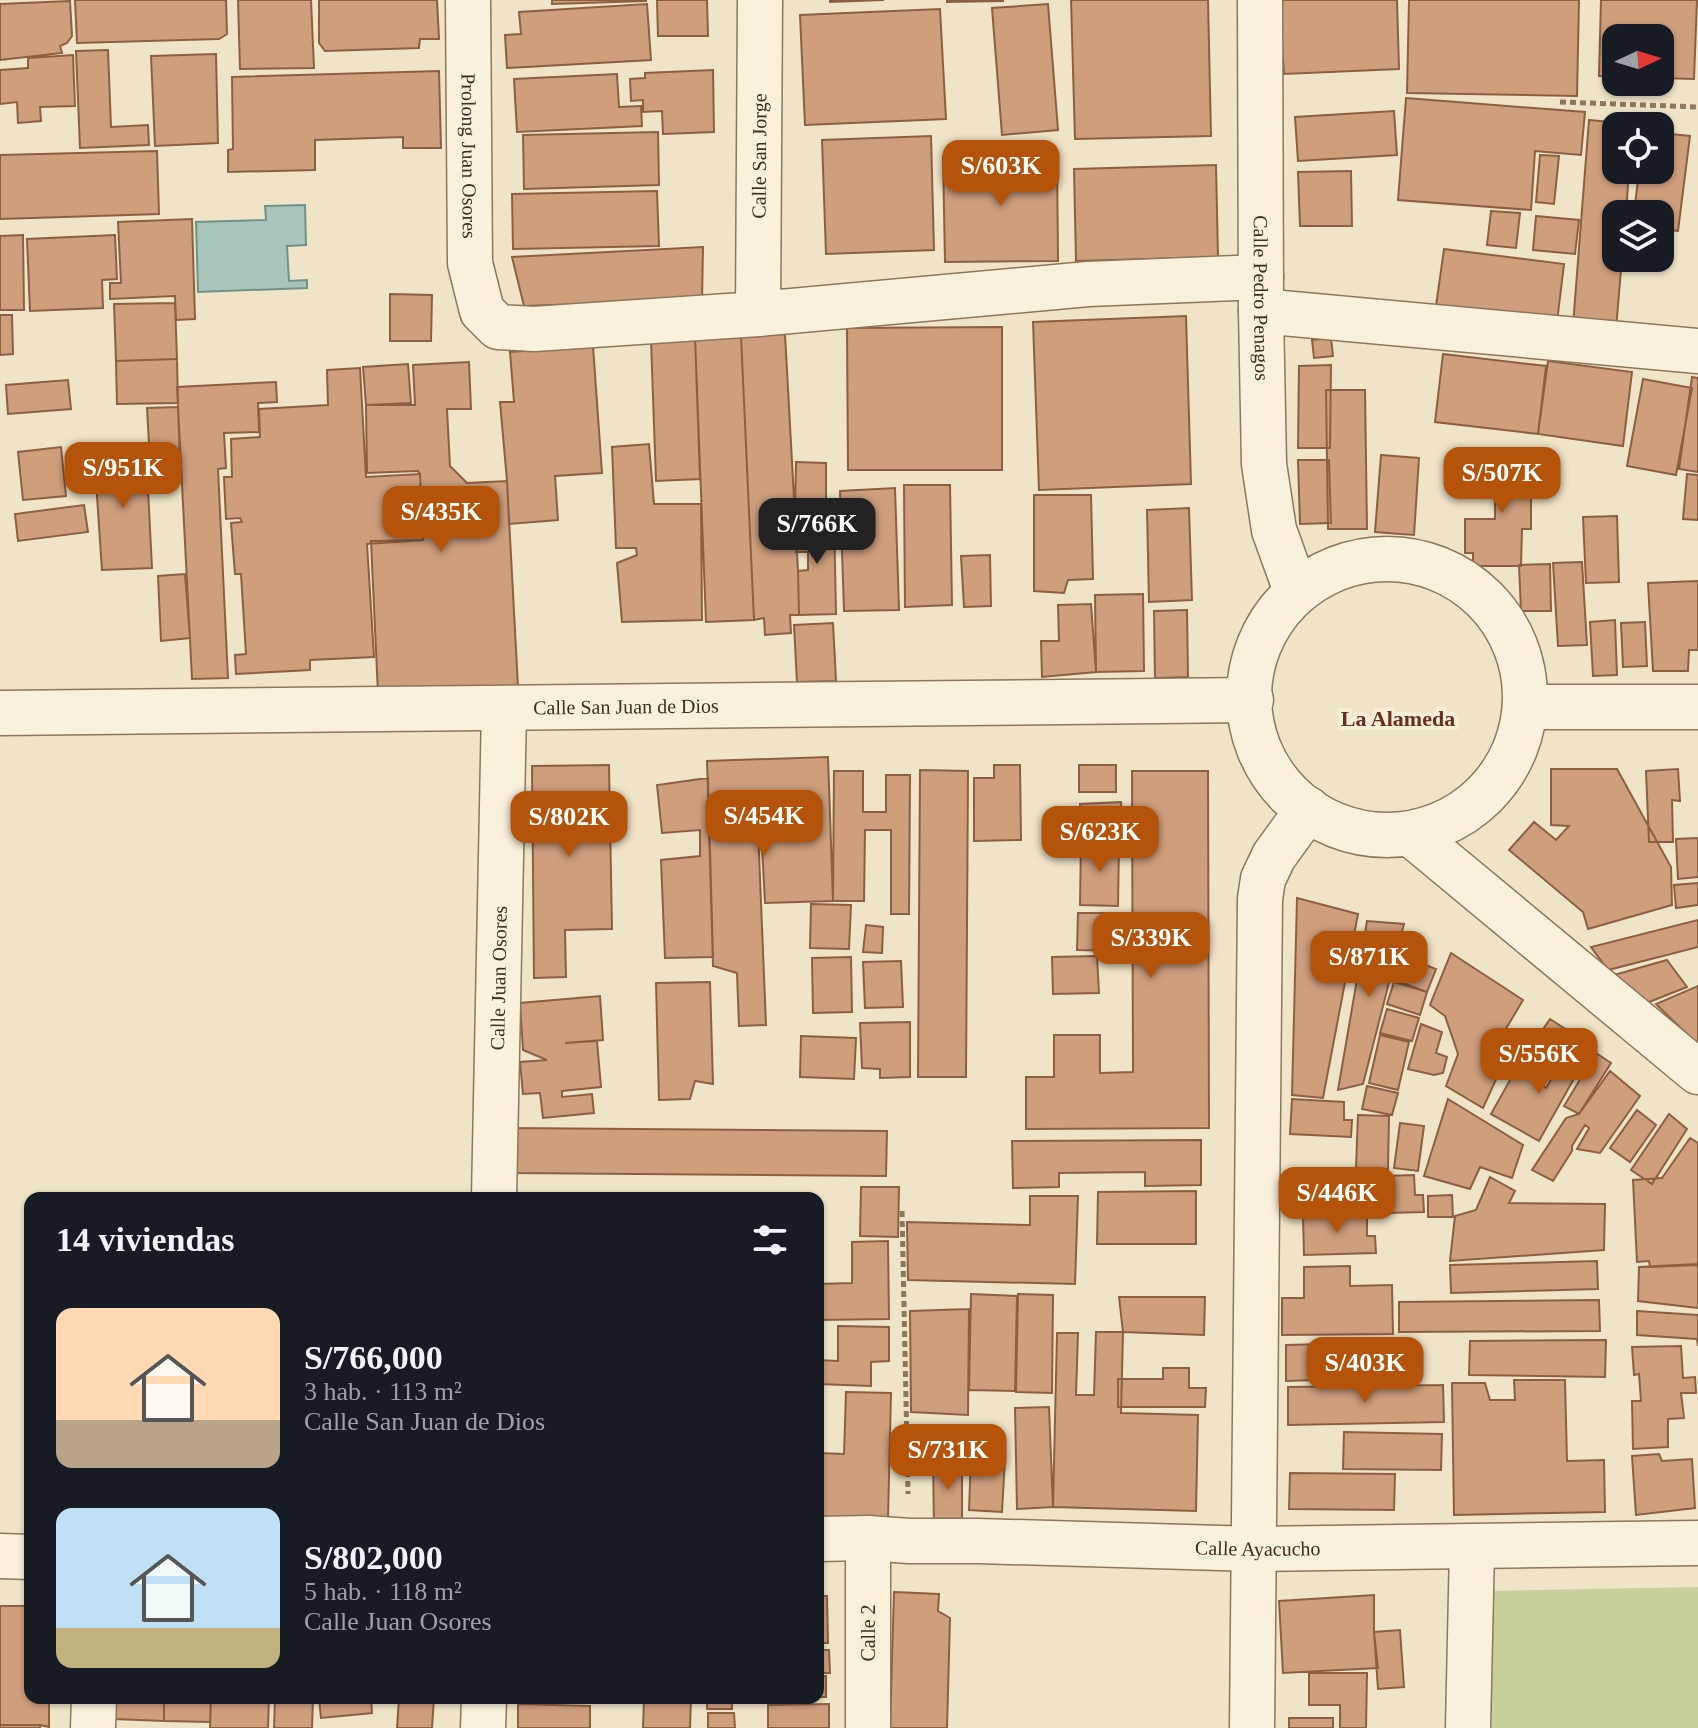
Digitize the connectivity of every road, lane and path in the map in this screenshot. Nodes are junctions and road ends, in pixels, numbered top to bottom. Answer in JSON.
{"nodes":[{"id":1,"x":468,"y":0,"type":"edge"},
{"id":2,"x":760,"y":0,"type":"edge"},
{"id":3,"x":1260,"y":0,"type":"edge"},
{"id":4,"x":1560,"y":102,"type":"dead end"},
{"id":5,"x":1698,"y":107,"type":"edge"},
{"id":6,"x":1261,"y":294,"type":"junction"},
{"id":7,"x":758,"y":314,"type":"junction"},
{"id":8,"x":1698,"y":351,"type":"edge"},
{"id":9,"x":1296,"y":591,"type":"junction"},
{"id":10,"x":1251,"y":700,"type":"junction"},
{"id":11,"x":1526,"y":707,"type":"junction"},
{"id":12,"x":1698,"y":707,"type":"edge"},
{"id":13,"x":504,"y":709,"type":"junction"},
{"id":14,"x":0,"y":713,"type":"edge"},
{"id":15,"x":1308,"y":809,"type":"junction"},
{"id":16,"x":1411,"y":834,"type":"junction"},
{"id":17,"x":1698,"y":1072,"type":"edge"},
{"id":18,"x":494,"y":1192,"type":"edge"},
{"id":19,"x":902,"y":1211,"type":"dead end"},
{"id":20,"x":824,"y":1539,"type":"edge"},
{"id":21,"x":888,"y":1540,"type":"junction"},
{"id":22,"x":1698,"y":1543,"type":"edge"},
{"id":23,"x":1472,"y":1548,"type":"junction"},
{"id":24,"x":1255,"y":1549,"type":"junction"},
{"id":25,"x":0,"y":1556,"type":"edge"},
{"id":26,"x":24,"y":1557,"type":"edge"},
{"id":27,"x":94,"y":1704,"type":"edge"},
{"id":28,"x":484,"y":1704,"type":"edge"},
{"id":29,"x":93,"y":1728,"type":"edge"},
{"id":30,"x":483,"y":1728,"type":"edge"},
{"id":31,"x":868,"y":1728,"type":"edge"},
{"id":32,"x":1252,"y":1728,"type":"edge"},
{"id":33,"x":1468,"y":1728,"type":"edge"}],
"edges":[{"from":1,"to":7,"type":"street","name":"Prolong Juan Osores"},
{"from":2,"to":7,"type":"street","name":"Calle San Jorge"},
{"from":3,"to":6,"type":"street","name":"Calle Pedro Penagos"},
{"from":4,"to":5,"type":"path"},
{"from":6,"to":7,"type":"street"},
{"from":6,"to":8,"type":"street"},
{"from":6,"to":9,"type":"street","name":"Calle Pedro Penagos"},
{"from":9,"to":10,"type":"street"},
{"from":9,"to":11,"type":"street"},
{"from":10,"to":13,"type":"street","name":"Calle San Juan de Dios"},
{"from":10,"to":15,"type":"street"},
{"from":11,"to":12,"type":"street"},
{"from":11,"to":16,"type":"street"},
{"from":13,"to":14,"type":"street","name":"Calle San Juan de Dios"},
{"from":13,"to":18,"type":"street","name":"Calle Juan Osores"},
{"from":15,"to":16,"type":"street"},
{"from":15,"to":24,"type":"street"},
{"from":16,"to":17,"type":"street"},
{"from":19,"to":21,"type":"path"},
{"from":20,"to":21,"type":"street","name":"Calle Ayacucho"},
{"from":21,"to":24,"type":"street","name":"Calle Ayacucho"},
{"from":21,"to":31,"type":"street","name":"Calle 2"},
{"from":22,"to":23,"type":"street","name":"Calle Ayacucho"},
{"from":23,"to":24,"type":"street","name":"Calle Ayacucho"},
{"from":23,"to":33,"type":"street"},
{"from":24,"to":32,"type":"street"},
{"from":25,"to":26,"type":"street"},
{"from":27,"to":29,"type":"street"},
{"from":28,"to":30,"type":"street"}]}
